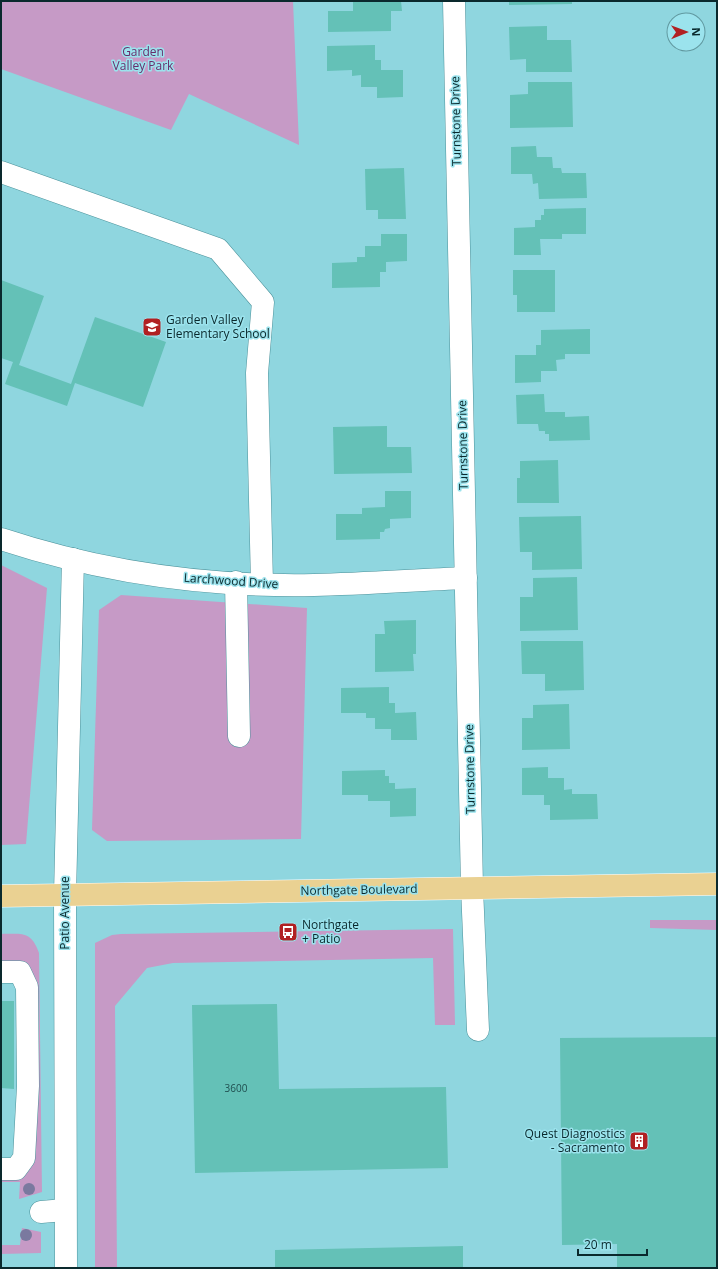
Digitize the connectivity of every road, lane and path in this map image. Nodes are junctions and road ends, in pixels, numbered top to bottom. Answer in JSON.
{"nodes":[{"id":1,"x":454,"y":1,"type":"edge"},
{"id":2,"x":1,"y":172,"type":"edge"},
{"id":3,"x":1,"y":539,"type":"edge"},
{"id":4,"x":73,"y":559,"type":"junction"},
{"id":5,"x":466,"y":578,"type":"junction"},
{"id":6,"x":236,"y":582,"type":"junction"},
{"id":7,"x":262,"y":584,"type":"junction"},
{"id":8,"x":239,"y":736,"type":"dead end"},
{"id":9,"x":717,"y":884,"type":"edge"},
{"id":10,"x":472,"y":888,"type":"junction"},
{"id":11,"x":65,"y":895,"type":"junction"},
{"id":12,"x":1,"y":896,"type":"edge"},
{"id":13,"x":1,"y":972,"type":"edge"},
{"id":14,"x":478,"y":1030,"type":"dead end"},
{"id":15,"x":1,"y":1169,"type":"edge"},
{"id":16,"x":65,"y":1210,"type":"junction"},
{"id":17,"x":41,"y":1212,"type":"dead end"},
{"id":18,"x":66,"y":1268,"type":"edge"}],
"edges":[{"from":1,"to":5,"type":"street","name":"Turnstone Drive"},
{"from":2,"to":7,"type":"street"},
{"from":3,"to":4,"type":"street","name":"Larchwood Drive"},
{"from":4,"to":6,"type":"street","name":"Larchwood Drive"},
{"from":4,"to":11,"type":"street","name":"Patio Avenue"},
{"from":5,"to":7,"type":"street","name":"Larchwood Drive"},
{"from":5,"to":10,"type":"street","name":"Turnstone Drive"},
{"from":6,"to":7,"type":"street","name":"Larchwood Drive"},
{"from":6,"to":8,"type":"street"},
{"from":9,"to":10,"type":"main road","name":"Northgate Boulevard"},
{"from":10,"to":11,"type":"main road","name":"Northgate Boulevard"},
{"from":10,"to":14,"type":"street","name":"Turnstone Drive"},
{"from":11,"to":12,"type":"main road","name":"Northgate Boulevard"},
{"from":11,"to":16,"type":"street","name":"Patio Avenue"},
{"from":13,"to":15,"type":"street"},
{"from":16,"to":17,"type":"street"},
{"from":16,"to":18,"type":"street","name":"Patio Avenue"}]}
